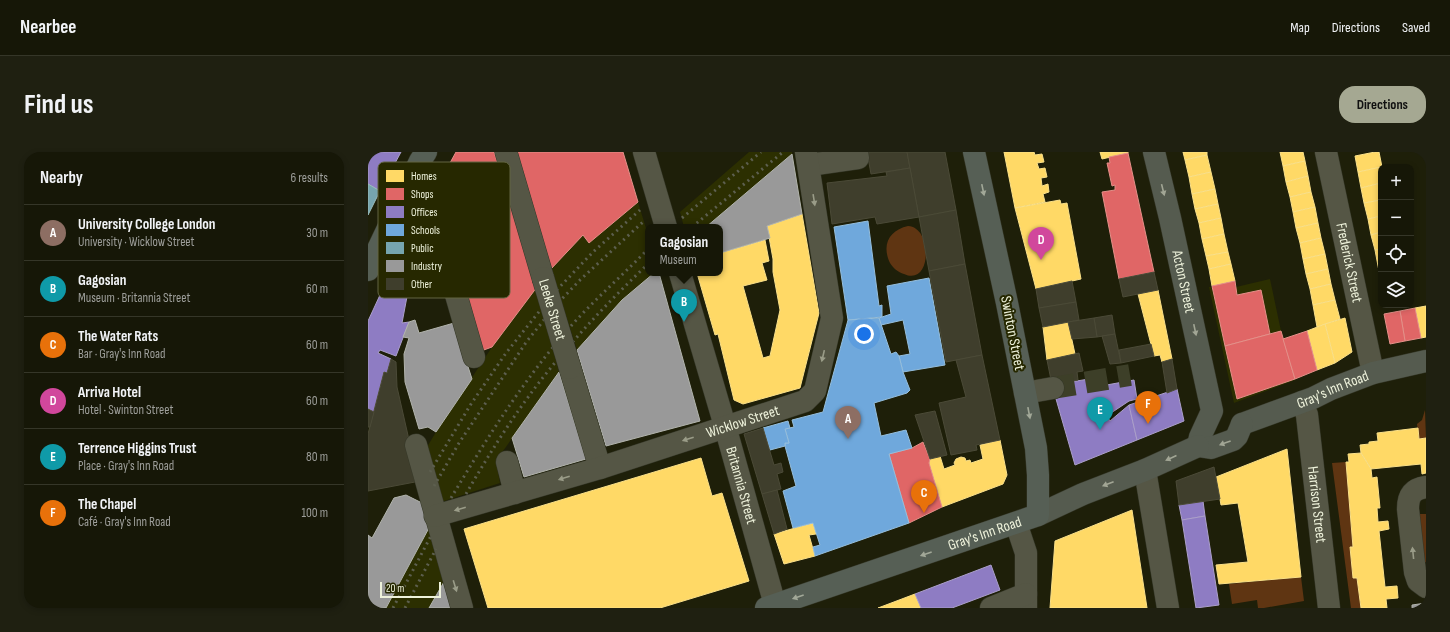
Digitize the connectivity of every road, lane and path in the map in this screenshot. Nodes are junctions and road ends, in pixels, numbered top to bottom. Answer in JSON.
{"nodes":[{"id":1,"x":426,"y":152,"type":"edge"},
{"id":2,"x":506,"y":152,"type":"edge"},
{"id":3,"x":644,"y":152,"type":"edge"},
{"id":4,"x":857,"y":152,"type":"edge"},
{"id":5,"x":974,"y":152,"type":"edge"},
{"id":6,"x":1154,"y":152,"type":"edge"},
{"id":7,"x":1326,"y":152,"type":"edge"},
{"id":8,"x":808,"y":160,"type":"edge"},
{"id":9,"x":420,"y":162,"type":"edge"},
{"id":10,"x":509,"y":162,"type":"edge"},
{"id":11,"x":510,"y":166,"type":"edge"},
{"id":12,"x":665,"y":224,"type":"edge"},
{"id":13,"x":378,"y":249,"type":"edge"},
{"id":14,"x":368,"y":270,"type":"edge"},
{"id":15,"x":681,"y":276,"type":"edge"},
{"id":16,"x":457,"y":298,"type":"edge"},
{"id":17,"x":474,"y":357,"type":"dead end"},
{"id":18,"x":1426,"y":361,"type":"edge"},
{"id":19,"x":1373,"y":373,"type":"junction"},
{"id":20,"x":1053,"y":388,"type":"tunnel mouth"},
{"id":21,"x":1025,"y":393,"type":"junction"},
{"id":22,"x":1302,"y":402,"type":"junction"},
{"id":23,"x":1212,"y":411,"type":"junction"},
{"id":24,"x":1242,"y":424,"type":"junction"},
{"id":25,"x":725,"y":426,"type":"junction"},
{"id":26,"x":416,"y":445,"type":"dead end"},
{"id":27,"x":1198,"y":446,"type":"junction"},
{"id":28,"x":507,"y":462,"type":"dead end"},
{"id":29,"x":600,"y":468,"type":"junction"},
{"id":30,"x":1145,"y":470,"type":"junction"},
{"id":31,"x":1426,"y":487,"type":"edge"},
{"id":32,"x":515,"y":493,"type":"junction"},
{"id":33,"x":1038,"y":515,"type":"junction"},
{"id":34,"x":435,"y":516,"type":"junction"},
{"id":35,"x":1016,"y":524,"type":"junction"},
{"id":36,"x":1426,"y":587,"type":"edge"},
{"id":37,"x":1026,"y":601,"type":"edge"},
{"id":38,"x":771,"y":606,"type":"edge"},
{"id":39,"x":462,"y":608,"type":"edge"},
{"id":40,"x":991,"y":608,"type":"edge"},
{"id":41,"x":1168,"y":608,"type":"edge"},
{"id":42,"x":1329,"y":608,"type":"edge"}],
"edges":[{"from":1,"to":9,"type":"highway"},
{"from":2,"to":10,"type":"street","name":"Leeke Street","bridge":true},
{"from":3,"to":12,"type":"street"},
{"from":4,"to":8,"type":"street"},
{"from":5,"to":21,"type":"highway","name":"Swinton Street","one_way":true},
{"from":6,"to":23,"type":"main road","name":"Acton Street","one_way":true},
{"from":7,"to":19,"type":"street","name":"Frederick Street"},
{"from":8,"to":25,"type":"street","name":"Wicklow Street","one_way":true},
{"from":11,"to":29,"type":"street","name":"Leeke Street","bridge":true},
{"from":13,"to":14,"type":"highway"},
{"from":15,"to":25,"type":"street","name":"Britannia Street"},
{"from":16,"to":17,"type":"street"},
{"from":18,"to":19,"type":"main road","name":"Gray's Inn Road"},
{"from":19,"to":22,"type":"main road","name":"Gray's Inn Road"},
{"from":20,"to":21,"type":"street"},
{"from":21,"to":33,"type":"highway","name":"Swinton Street","one_way":true},
{"from":22,"to":24,"type":"main road","name":"Gray's Inn Road"},
{"from":22,"to":42,"type":"street","name":"Harrison Street"},
{"from":23,"to":24,"type":"main road"},
{"from":23,"to":27,"type":"main road"},
{"from":24,"to":27,"type":"main road","one_way":true},
{"from":25,"to":29,"type":"street","name":"Wicklow Street","one_way":true},
{"from":25,"to":38,"type":"street","name":"Britannia Street"},
{"from":26,"to":34,"type":"street"},
{"from":27,"to":30,"type":"main road","name":"Gray's Inn Road","one_way":true},
{"from":28,"to":32,"type":"street"},
{"from":29,"to":32,"type":"street","name":"Wicklow Street","one_way":true},
{"from":30,"to":33,"type":"main road","name":"Gray's Inn Road","one_way":true},
{"from":30,"to":41,"type":"street"},
{"from":36,"to":31,"type":"street","one_way":true},
{"from":32,"to":34,"type":"street","name":"Wicklow Street","one_way":true},
{"from":33,"to":35,"type":"highway","name":"Gray's Inn Road"},
{"from":34,"to":39,"type":"street","one_way":true},
{"from":35,"to":37,"type":"street"},
{"from":35,"to":38,"type":"highway","name":"Gray's Inn Road","one_way":true},
{"from":37,"to":40,"type":"street"}]}
